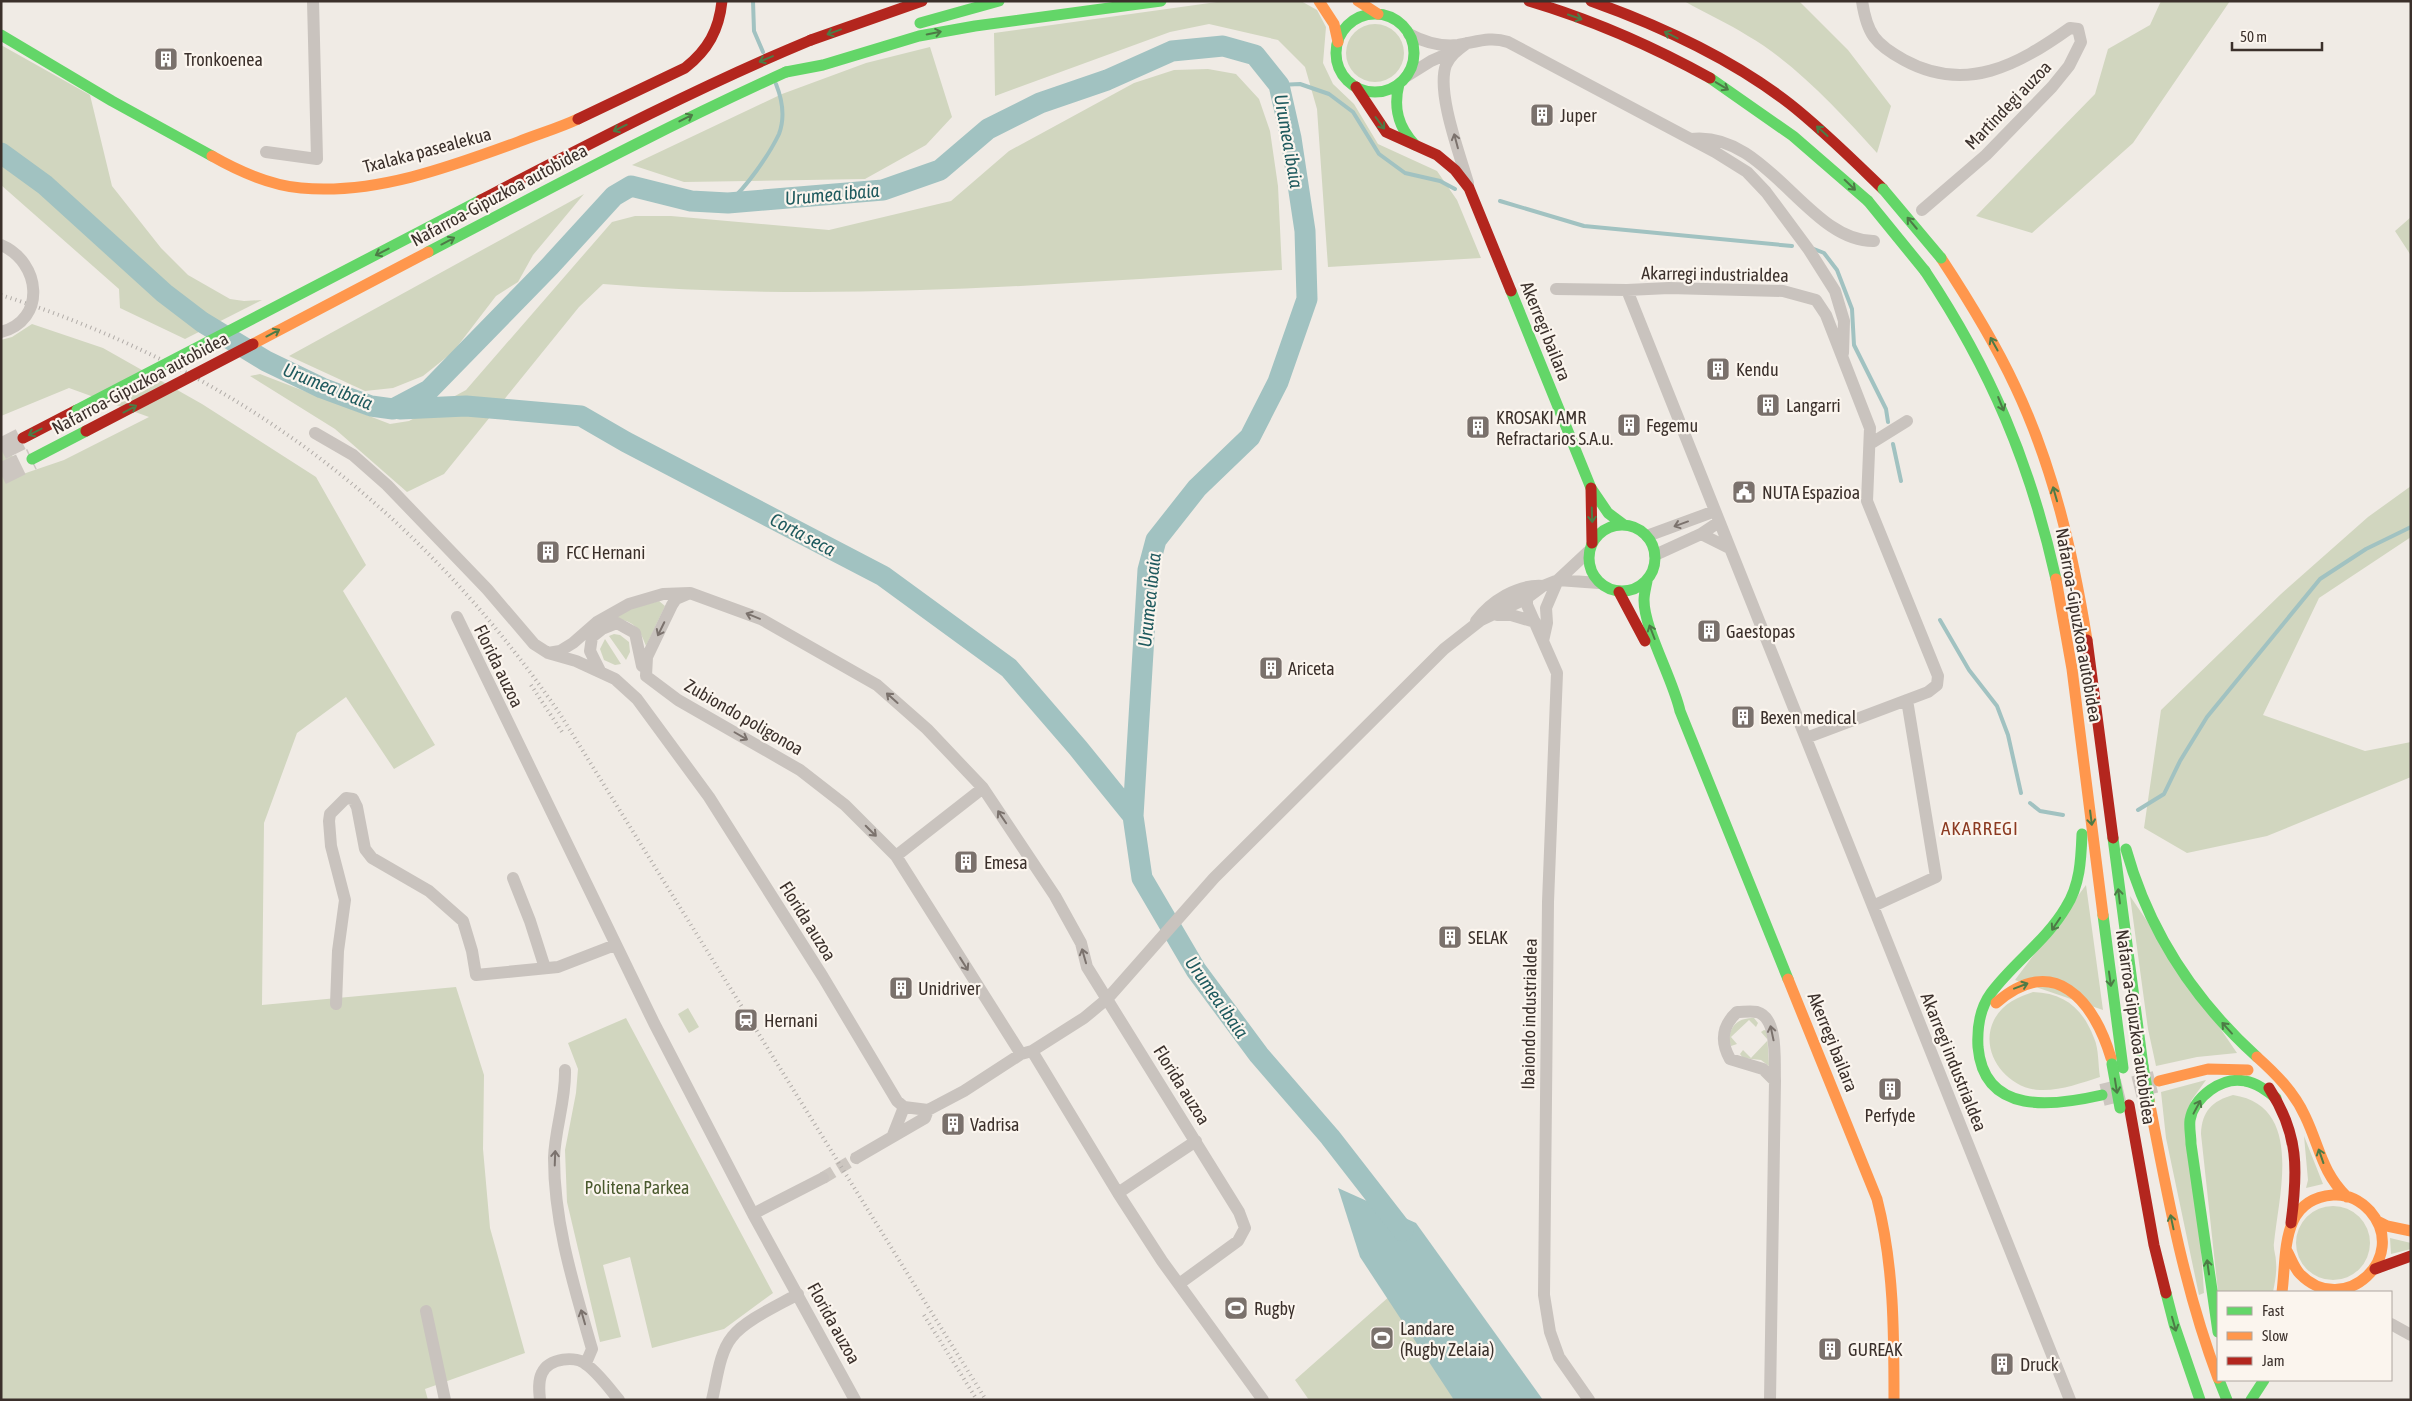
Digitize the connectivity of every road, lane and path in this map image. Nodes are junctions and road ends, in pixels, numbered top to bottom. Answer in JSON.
{"nodes":[{"id":1,"x":313,"y":1,"type":"edge"},
{"id":2,"x":722,"y":1,"type":"edge"},
{"id":3,"x":897,"y":1,"type":"edge"},
{"id":4,"x":922,"y":1,"type":"edge"},
{"id":5,"x":999,"y":1,"type":"edge"},
{"id":6,"x":1161,"y":1,"type":"edge"},
{"id":7,"x":1319,"y":1,"type":"edge"},
{"id":8,"x":1358,"y":1,"type":"edge"},
{"id":9,"x":1529,"y":1,"type":"edge"},
{"id":10,"x":1591,"y":1,"type":"edge"},
{"id":11,"x":1862,"y":1,"type":"edge"},
{"id":12,"x":1335,"y":2,"type":"edge"},
{"id":13,"x":1378,"y":14,"type":"junction"},
{"id":14,"x":857,"y":24,"type":"junction"},
{"id":15,"x":1409,"y":34,"type":"junction"},
{"id":16,"x":1,"y":35,"type":"edge"},
{"id":17,"x":1339,"y":39,"type":"junction"},
{"id":18,"x":1463,"y":46,"type":"junction"},
{"id":19,"x":822,"y":62,"type":"junction"},
{"id":20,"x":1403,"y":80,"type":"junction"},
{"id":21,"x":1356,"y":87,"type":"junction"},
{"id":22,"x":1691,"y":139,"type":"junction"},
{"id":23,"x":1415,"y":145,"type":"junction"},
{"id":24,"x":266,"y":152,"type":"dead end"},
{"id":25,"x":1469,"y":188,"type":"junction"},
{"id":26,"x":1922,"y":210,"type":"dead end"},
{"id":27,"x":1874,"y":241,"type":"dead end"},
{"id":28,"x":1,"y":245,"type":"edge"},
{"id":29,"x":1556,"y":289,"type":"dead end"},
{"id":30,"x":1628,"y":290,"type":"junction"},
{"id":31,"x":1,"y":332,"type":"edge"},
{"id":32,"x":1842,"y":358,"type":"junction"},
{"id":33,"x":1907,"y":421,"type":"dead end"},
{"id":34,"x":315,"y":433,"type":"dead end"},
{"id":35,"x":23,"y":438,"type":"tunnel mouth"},
{"id":36,"x":1870,"y":444,"type":"junction"},
{"id":37,"x":32,"y":459,"type":"tunnel mouth"},
{"id":38,"x":1591,"y":488,"type":"junction"},
{"id":39,"x":1717,"y":517,"type":"junction"},
{"id":40,"x":1624,"y":525,"type":"junction"},
{"id":41,"x":1701,"y":534,"type":"junction"},
{"id":42,"x":1647,"y":536,"type":"junction"},
{"id":43,"x":1590,"y":548,"type":"junction"},
{"id":44,"x":1729,"y":548,"type":"junction"},
{"id":45,"x":1655,"y":555,"type":"junction"},
{"id":46,"x":1558,"y":580,"type":"junction"},
{"id":47,"x":1647,"y":581,"type":"junction"},
{"id":48,"x":1599,"y":583,"type":"junction"},
{"id":49,"x":1543,"y":586,"type":"junction"},
{"id":50,"x":1619,"y":592,"type":"junction"},
{"id":51,"x":690,"y":593,"type":"junction"},
{"id":52,"x":1509,"y":594,"type":"junction"},
{"id":53,"x":1527,"y":598,"type":"junction"},
{"id":54,"x":1492,"y":615,"type":"junction"},
{"id":55,"x":457,"y":617,"type":"dead end"},
{"id":56,"x":1535,"y":622,"type":"junction"},
{"id":57,"x":1474,"y":625,"type":"junction"},
{"id":58,"x":580,"y":636,"type":"junction"},
{"id":59,"x":1543,"y":641,"type":"junction"},
{"id":60,"x":590,"y":651,"type":"junction"},
{"id":61,"x":548,"y":653,"type":"junction"},
{"id":62,"x":576,"y":661,"type":"junction"},
{"id":63,"x":600,"y":671,"type":"junction"},
{"id":64,"x":646,"y":676,"type":"junction"},
{"id":65,"x":1907,"y":700,"type":"junction"},
{"id":66,"x":1680,"y":711,"type":"junction"},
{"id":67,"x":2099,"y":719,"type":"junction"},
{"id":68,"x":2080,"y":723,"type":"junction"},
{"id":69,"x":1806,"y":738,"type":"junction"},
{"id":70,"x":983,"y":788,"type":"junction"},
{"id":71,"x":896,"y":856,"type":"junction"},
{"id":72,"x":513,"y":878,"type":"dead end"},
{"id":73,"x":1873,"y":906,"type":"junction"},
{"id":74,"x":615,"y":945,"type":"junction"},
{"id":75,"x":545,"y":968,"type":"junction"},
{"id":76,"x":1108,"y":998,"type":"junction"},
{"id":77,"x":336,"y":1004,"type":"dead end"},
{"id":78,"x":1982,"y":1014,"type":"junction"},
{"id":79,"x":1026,"y":1052,"type":"junction"},
{"id":80,"x":565,"y":1070,"type":"dead end"},
{"id":81,"x":2257,"y":1072,"type":"junction"},
{"id":82,"x":1775,"y":1081,"type":"junction"},
{"id":83,"x":2159,"y":1081,"type":"tunnel mouth"},
{"id":84,"x":2291,"y":1092,"type":"junction"},
{"id":85,"x":2102,"y":1095,"type":"tunnel mouth"},
{"id":86,"x":2276,"y":1098,"type":"junction"},
{"id":87,"x":2124,"y":1106,"type":"junction"},
{"id":88,"x":904,"y":1107,"type":"junction"},
{"id":89,"x":928,"y":1110,"type":"junction"},
{"id":90,"x":893,"y":1135,"type":"junction"},
{"id":91,"x":1196,"y":1141,"type":"junction"},
{"id":92,"x":856,"y":1158,"type":"tunnel mouth"},
{"id":93,"x":823,"y":1178,"type":"tunnel mouth"},
{"id":94,"x":1118,"y":1193,"type":"junction"},
{"id":95,"x":2347,"y":1196,"type":"junction"},
{"id":96,"x":754,"y":1214,"type":"junction"},
{"id":97,"x":2376,"y":1221,"type":"junction"},
{"id":98,"x":2290,"y":1223,"type":"junction"},
{"id":99,"x":2411,"y":1231,"type":"edge"},
{"id":100,"x":2287,"y":1251,"type":"junction"},
{"id":101,"x":2411,"y":1256,"type":"edge"},
{"id":102,"x":2375,"y":1269,"type":"junction"},
{"id":103,"x":1179,"y":1284,"type":"junction"},
{"id":104,"x":2360,"y":1288,"type":"edge"},
{"id":105,"x":2282,"y":1291,"type":"edge"},
{"id":106,"x":2319,"y":1291,"type":"edge"},
{"id":107,"x":798,"y":1294,"type":"junction"},
{"id":108,"x":426,"y":1311,"type":"dead end"},
{"id":109,"x":2217,"y":1325,"type":"edge"},
{"id":110,"x":2392,"y":1325,"type":"edge"},
{"id":111,"x":2411,"y":1335,"type":"edge"},
{"id":112,"x":586,"y":1363,"type":"junction"},
{"id":113,"x":2217,"y":1374,"type":"edge"},
{"id":114,"x":2220,"y":1381,"type":"edge"},
{"id":115,"x":2230,"y":1381,"type":"edge"},
{"id":116,"x":2263,"y":1381,"type":"edge"},
{"id":117,"x":445,"y":1400,"type":"edge"},
{"id":118,"x":540,"y":1400,"type":"edge"},
{"id":119,"x":619,"y":1400,"type":"edge"},
{"id":120,"x":712,"y":1400,"type":"edge"},
{"id":121,"x":855,"y":1400,"type":"edge"},
{"id":122,"x":1263,"y":1400,"type":"edge"},
{"id":123,"x":1589,"y":1400,"type":"edge"},
{"id":124,"x":1770,"y":1400,"type":"edge"},
{"id":125,"x":1894,"y":1400,"type":"edge"},
{"id":126,"x":2070,"y":1400,"type":"edge"},
{"id":127,"x":2200,"y":1400,"type":"edge"},
{"id":128,"x":2227,"y":1400,"type":"edge"},
{"id":129,"x":2237,"y":1400,"type":"edge"},
{"id":130,"x":2251,"y":1400,"type":"edge"}],
"edges":[{"from":1,"to":24,"type":"street"},
{"from":2,"to":16,"type":"main road","name":"Txalaka pasealekua"},
{"from":3,"to":14,"type":"main road"},
{"from":4,"to":14,"type":"main road","name":"Nafarroa-Gipuzkoa autobidea"},
{"from":5,"to":19,"type":"main road"},
{"from":19,"to":6,"type":"main road","one_way":true},
{"from":7,"to":17,"type":"main road"},
{"from":8,"to":13,"type":"main road"},
{"from":9,"to":68,"type":"main road","name":"Nafarroa-Gipuzkoa autobidea","one_way":true,"bridge":true},
{"from":67,"to":10,"type":"main road","name":"Nafarroa-Gipuzkoa autobidea","one_way":true,"bridge":true},
{"from":11,"to":26,"type":"street","name":"Martindegi auzoa"},
{"from":12,"to":17,"type":"main road"},
{"from":13,"to":15,"type":"main road"},
{"from":13,"to":17,"type":"main road"},
{"from":14,"to":35,"type":"main road","name":"Nafarroa-Gipuzkoa autobidea","one_way":true,"bridge":true},
{"from":15,"to":18,"type":"street"},
{"from":15,"to":20,"type":"main road"},
{"from":17,"to":21,"type":"main road"},
{"from":18,"to":20,"type":"street"},
{"from":18,"to":22,"type":"street"},
{"from":25,"to":18,"type":"street","one_way":true},
{"from":37,"to":19,"type":"main road","name":"Nafarroa-Gipuzkoa autobidea","one_way":true,"bridge":true},
{"from":20,"to":21,"type":"main road"},
{"from":20,"to":23,"type":"main road"},
{"from":21,"to":23,"type":"main road","name":"Akerregi bailara","one_way":true},
{"from":22,"to":27,"type":"street"},
{"from":22,"to":32,"type":"street"},
{"from":23,"to":25,"type":"main road","name":"Akerregi bailara"},
{"from":25,"to":38,"type":"main road","name":"Akerregi bailara"},
{"from":28,"to":31,"type":"street","bridge":true},
{"from":29,"to":30,"type":"street"},
{"from":30,"to":32,"type":"street","name":"Akarregi industrialdea"},
{"from":30,"to":39,"type":"street","name":"Akarregi industrialdea"},
{"from":32,"to":36,"type":"street","name":"Akarregi industrialdea"},
{"from":33,"to":36,"type":"street"},
{"from":34,"to":61,"type":"street"},
{"from":36,"to":65,"type":"street","name":"Akarregi industrialdea"},
{"from":38,"to":40,"type":"main road"},
{"from":38,"to":43,"type":"main road","one_way":true},
{"from":39,"to":41,"type":"street"},
{"from":39,"to":42,"type":"street","one_way":true},
{"from":39,"to":44,"type":"street","name":"Akarregi industrialdea"},
{"from":40,"to":42,"type":"main road"},
{"from":40,"to":43,"type":"main road"},
{"from":41,"to":44,"type":"street"},
{"from":41,"to":45,"type":"street"},
{"from":42,"to":45,"type":"main road"},
{"from":43,"to":46,"type":"street"},
{"from":43,"to":48,"type":"main road"},
{"from":44,"to":69,"type":"street","name":"Akarregi industrialdea"},
{"from":45,"to":47,"type":"main road"},
{"from":46,"to":48,"type":"street"},
{"from":46,"to":49,"type":"street"},
{"from":46,"to":59,"type":"street"},
{"from":47,"to":50,"type":"main road"},
{"from":66,"to":47,"type":"main road","one_way":true},
{"from":48,"to":50,"type":"main road"},
{"from":49,"to":52,"type":"street"},
{"from":49,"to":53,"type":"street"},
{"from":50,"to":66,"type":"main road"},
{"from":51,"to":58,"type":"street"},
{"from":51,"to":64,"type":"street","one_way":true},
{"from":70,"to":51,"type":"street","one_way":true},
{"from":52,"to":53,"type":"street"},
{"from":52,"to":57,"type":"street"},
{"from":53,"to":54,"type":"street"},
{"from":53,"to":56,"type":"street","name":"Ibaiondo industrialdea"},
{"from":53,"to":59,"type":"street"},
{"from":54,"to":56,"type":"street"},
{"from":54,"to":57,"type":"street"},
{"from":55,"to":74,"type":"street","name":"Florida auzoa"},
{"from":56,"to":59,"type":"street","name":"Ibaiondo industrialdea"},
{"from":57,"to":76,"type":"street"},
{"from":58,"to":61,"type":"street"},
{"from":58,"to":62,"type":"street"},
{"from":59,"to":123,"type":"street","name":"Ibaiondo industrialdea"},
{"from":60,"to":62,"type":"street"},
{"from":60,"to":63,"type":"street"},
{"from":60,"to":64,"type":"street"},
{"from":61,"to":62,"type":"street","name":"Florida auzoa"},
{"from":62,"to":63,"type":"street","name":"Florida auzoa"},
{"from":63,"to":88,"type":"street","name":"Florida auzoa"},
{"from":64,"to":71,"type":"street","name":"Zubiondo poligonoa","one_way":true},
{"from":65,"to":69,"type":"street","name":"Akarregi industrialdea"},
{"from":65,"to":73,"type":"street"},
{"from":66,"to":125,"type":"main road","name":"Akerregi bailara"},
{"from":84,"to":67,"type":"main road","one_way":true},
{"from":113,"to":67,"type":"main road","name":"Nafarroa-Gipuzkoa autobidea","one_way":true,"bridge":true},
{"from":68,"to":78,"type":"main road","one_way":true},
{"from":68,"to":87,"type":"main road","name":"Nafarroa-Gipuzkoa autobidea","one_way":true},
{"from":69,"to":73,"type":"street","name":"Akarregi industrialdea"},
{"from":70,"to":71,"type":"street"},
{"from":76,"to":70,"type":"street","one_way":true},
{"from":71,"to":79,"type":"street","name":"Zubiondo poligonoa","one_way":true},
{"from":72,"to":75,"type":"street"},
{"from":73,"to":126,"type":"street","name":"Akarregi industrialdea"},
{"from":74,"to":75,"type":"street"},
{"from":74,"to":96,"type":"street","name":"Florida auzoa"},
{"from":75,"to":77,"type":"street"},
{"from":76,"to":79,"type":"street"},
{"from":76,"to":91,"type":"street","name":"Florida auzoa"},
{"from":78,"to":85,"type":"main road"},
{"from":78,"to":87,"type":"main road","one_way":true,"bridge":true},
{"from":79,"to":89,"type":"street"},
{"from":79,"to":94,"type":"street"},
{"from":112,"to":80,"type":"street","one_way":true},
{"from":81,"to":83,"type":"main road"},
{"from":81,"to":84,"type":"main road"},
{"from":81,"to":86,"type":"main road"},
{"from":82,"to":82,"type":"street","one_way":true},
{"from":82,"to":124,"type":"street"},
{"from":95,"to":84,"type":"main road","one_way":true},
{"from":86,"to":98,"type":"main road"},
{"from":109,"to":86,"type":"main road","one_way":true},
{"from":87,"to":127,"type":"main road","name":"Nafarroa-Gipuzkoa autobidea","one_way":true},
{"from":88,"to":89,"type":"street"},
{"from":88,"to":90,"type":"street"},
{"from":89,"to":90,"type":"street"},
{"from":90,"to":92,"type":"street"},
{"from":91,"to":94,"type":"street","name":"Florida auzoa"},
{"from":91,"to":103,"type":"street","name":"Florida auzoa"},
{"from":93,"to":96,"type":"street"},
{"from":94,"to":103,"type":"street"},
{"from":95,"to":97,"type":"main road"},
{"from":95,"to":98,"type":"main road"},
{"from":96,"to":107,"type":"street","name":"Florida auzoa"},
{"from":97,"to":99,"type":"main road"},
{"from":97,"to":102,"type":"main road"},
{"from":98,"to":100,"type":"main road"},
{"from":100,"to":105,"type":"main road"},
{"from":100,"to":106,"type":"main road"},
{"from":101,"to":102,"type":"main road"},
{"from":102,"to":104,"type":"main road"},
{"from":103,"to":122,"type":"street"},
{"from":104,"to":106,"type":"main road"},
{"from":107,"to":120,"type":"street"},
{"from":107,"to":121,"type":"street","name":"Florida auzoa"},
{"from":108,"to":117,"type":"street"},
{"from":110,"to":111,"type":"street"},
{"from":112,"to":118,"type":"street"},
{"from":112,"to":119,"type":"street"},
{"from":114,"to":128,"type":"main road","name":"Nafarroa-Gipuzkoa autobidea"},
{"from":115,"to":129,"type":"main road"},
{"from":116,"to":130,"type":"main road"}]}
